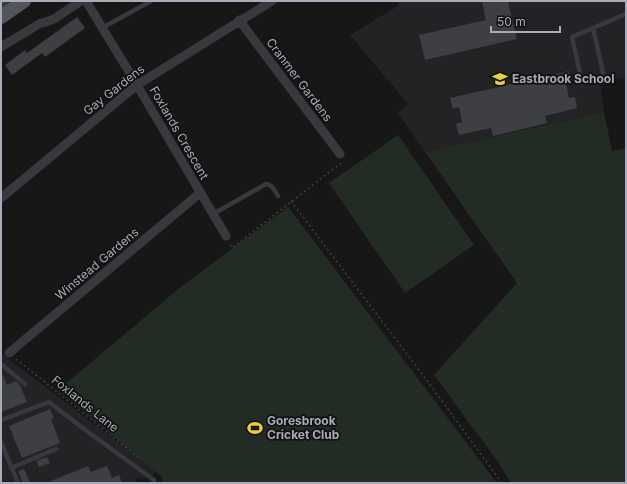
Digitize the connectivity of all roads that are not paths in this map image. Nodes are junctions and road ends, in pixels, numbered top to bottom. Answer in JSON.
{"nodes":[{"id":1,"x":24,"y":1,"type":"edge"},
{"id":2,"x":81,"y":1,"type":"edge"},
{"id":3,"x":86,"y":1,"type":"edge"},
{"id":4,"x":151,"y":1,"type":"edge"},
{"id":5,"x":272,"y":1,"type":"edge"},
{"id":6,"x":4,"y":10,"type":"edge"},
{"id":7,"x":626,"y":14,"type":"edge"},
{"id":8,"x":239,"y":20,"type":"junction"},
{"id":9,"x":102,"y":28,"type":"junction"},
{"id":10,"x":593,"y":28,"type":"junction"},
{"id":11,"x":1,"y":46,"type":"edge"},
{"id":12,"x":604,"y":78,"type":"dead end"},
{"id":13,"x":582,"y":82,"type":"dead end"},
{"id":14,"x":137,"y":85,"type":"junction"},
{"id":15,"x":340,"y":154,"type":"road end"},
{"id":16,"x":200,"y":193,"type":"junction"},
{"id":17,"x":278,"y":196,"type":"dead end"},
{"id":18,"x":1,"y":198,"type":"edge"},
{"id":19,"x":213,"y":214,"type":"junction"},
{"id":20,"x":226,"y":236,"type":"road end"},
{"id":21,"x":9,"y":353,"type":"road end"},
{"id":22,"x":1,"y":364,"type":"edge"},
{"id":23,"x":25,"y":384,"type":"dead end"},
{"id":24,"x":1,"y":420,"type":"edge"},
{"id":25,"x":1,"y":442,"type":"edge"},
{"id":26,"x":56,"y":449,"type":"dead end"},
{"id":27,"x":11,"y":468,"type":"junction"},
{"id":28,"x":18,"y":483,"type":"edge"},
{"id":29,"x":154,"y":483,"type":"edge"}],
"edges":[{"from":1,"to":6,"type":"main road"},
{"from":2,"to":11,"type":"street"},
{"from":3,"to":9,"type":"street","name":"Foxlands Crescent"},
{"from":4,"to":9,"type":"lane"},
{"from":5,"to":8,"type":"street","name":"Gay Gardens"},
{"from":7,"to":10,"type":"lane"},
{"from":8,"to":14,"type":"street","name":"Gay Gardens"},
{"from":8,"to":15,"type":"street","name":"Cranmer Gardens"},
{"from":9,"to":14,"type":"street","name":"Foxlands Crescent"},
{"from":10,"to":12,"type":"lane"},
{"from":10,"to":13,"type":"lane"},
{"from":14,"to":16,"type":"street","name":"Foxlands Crescent"},
{"from":14,"to":18,"type":"street","name":"Gay Gardens"},
{"from":16,"to":19,"type":"street","name":"Foxlands Crescent"},
{"from":16,"to":21,"type":"street","name":"Winstead Gardens"},
{"from":17,"to":19,"type":"lane"},
{"from":19,"to":20,"type":"street","name":"Foxlands Crescent"},
{"from":22,"to":23,"type":"lane"},
{"from":24,"to":29,"type":"lane"},
{"from":25,"to":27,"type":"lane"},
{"from":26,"to":27,"type":"lane"},
{"from":27,"to":28,"type":"lane"}]}
